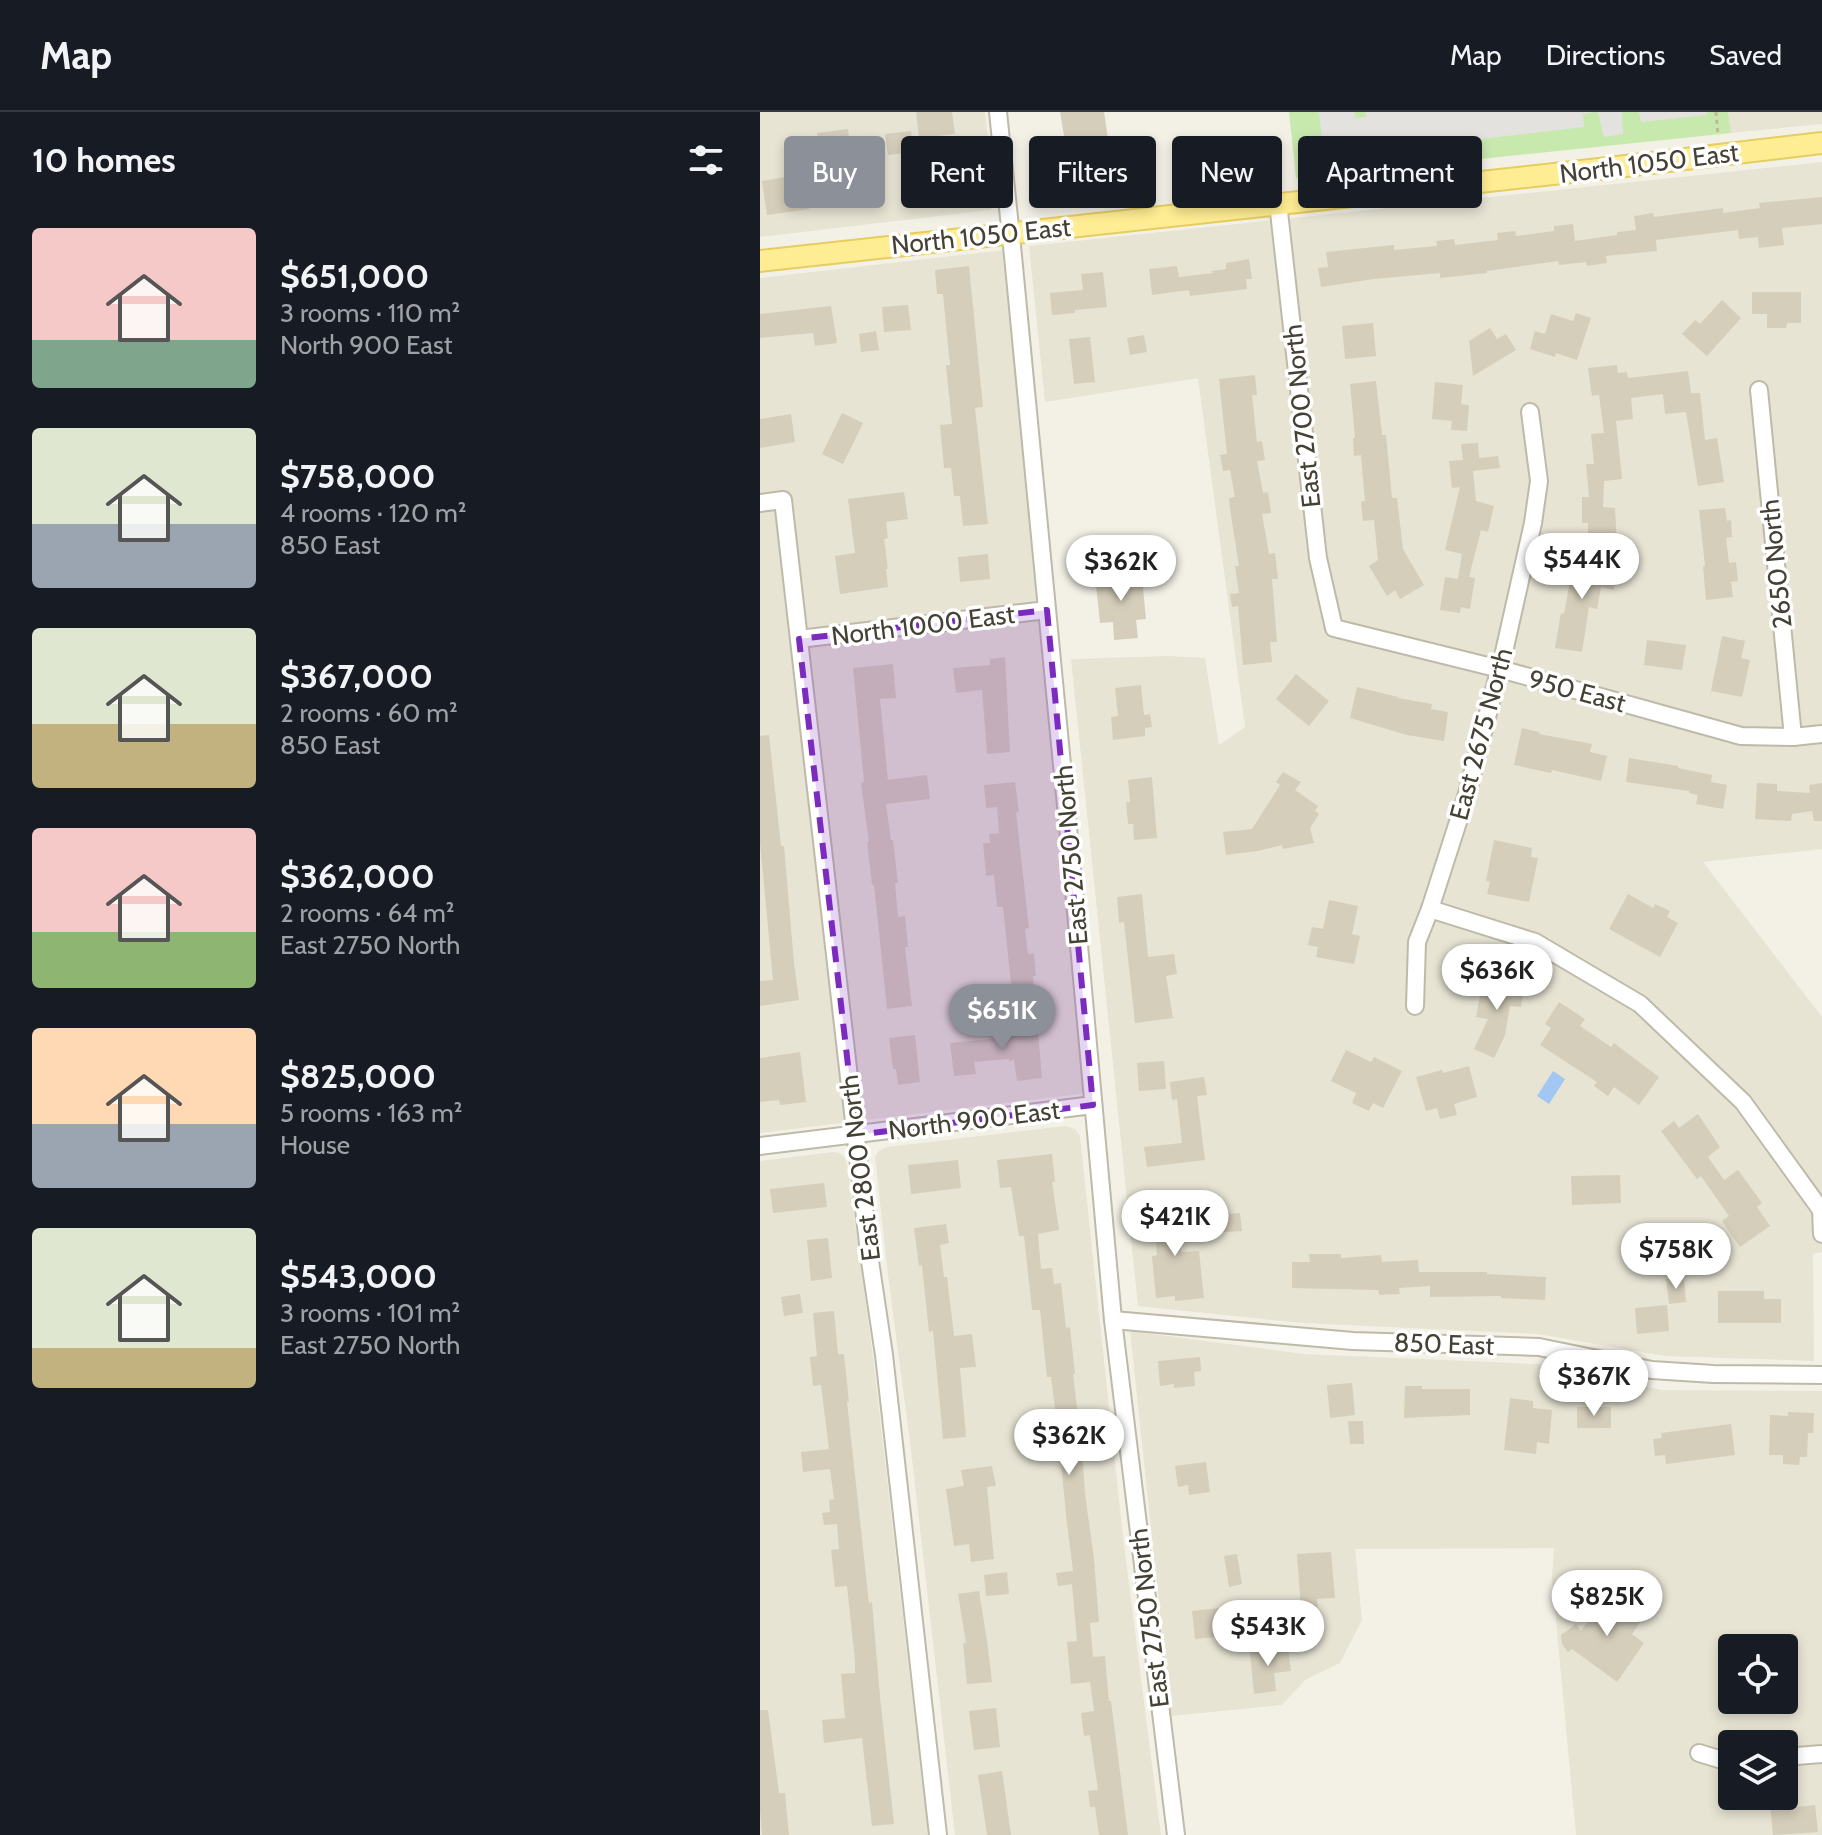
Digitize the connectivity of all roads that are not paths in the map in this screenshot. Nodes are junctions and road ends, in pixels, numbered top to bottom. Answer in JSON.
{"nodes":[{"id":1,"x":998,"y":112,"type":"edge"},
{"id":2,"x":1822,"y":143,"type":"edge"},
{"id":3,"x":1282,"y":203,"type":"edge"},
{"id":4,"x":1234,"y":208,"type":"edge"},
{"id":5,"x":1279,"y":208,"type":"edge"},
{"id":6,"x":1011,"y":233,"type":"junction"},
{"id":7,"x":760,"y":261,"type":"edge"},
{"id":8,"x":1759,"y":390,"type":"dead end"},
{"id":9,"x":1530,"y":412,"type":"dead end"},
{"id":10,"x":760,"y":503,"type":"edge"},
{"id":11,"x":1047,"y":610,"type":"junction"},
{"id":12,"x":1334,"y":628,"type":"joint"},
{"id":13,"x":799,"y":639,"type":"junction"},
{"id":14,"x":1500,"y":669,"type":"junction"},
{"id":15,"x":1822,"y":734,"type":"edge"},
{"id":16,"x":1793,"y":737,"type":"junction"},
{"id":17,"x":1430,"y":909,"type":"junction"},
{"id":18,"x":1415,"y":1006,"type":"dead end"},
{"id":19,"x":1093,"y":1105,"type":"junction"},
{"id":20,"x":856,"y":1135,"type":"junction"},
{"id":21,"x":760,"y":1146,"type":"edge"},
{"id":22,"x":1821,"y":1210,"type":"edge"},
{"id":23,"x":1822,"y":1234,"type":"edge"},
{"id":24,"x":1113,"y":1320,"type":"junction"},
{"id":25,"x":1822,"y":1375,"type":"edge"},
{"id":26,"x":1699,"y":1753,"type":"dead end"},
{"id":27,"x":1822,"y":1754,"type":"edge"},
{"id":28,"x":1798,"y":1756,"type":"edge"},
{"id":29,"x":1718,"y":1759,"type":"edge"},
{"id":30,"x":938,"y":1835,"type":"edge"},
{"id":31,"x":1176,"y":1835,"type":"edge"}],
"edges":[{"from":1,"to":6,"type":"street","name":"East 2750 North"},
{"from":2,"to":3,"type":"main road","name":"North 1050 East"},
{"from":4,"to":6,"type":"main road","name":"North 1050 East"},
{"from":5,"to":12,"type":"street","name":"East 2700 North"},
{"from":6,"to":7,"type":"main road","name":"North 1050 East"},
{"from":6,"to":11,"type":"street","name":"East 2750 North"},
{"from":8,"to":16,"type":"street","name":"2650 North"},
{"from":9,"to":14,"type":"street","name":"East 2675 North"},
{"from":10,"to":13,"type":"street","name":"East 2800 North"},
{"from":11,"to":13,"type":"street","name":"North 1000 East"},
{"from":11,"to":19,"type":"street","name":"East 2750 North"},
{"from":12,"to":14,"type":"street","name":"950 East"},
{"from":13,"to":20,"type":"street","name":"East 2800 North"},
{"from":14,"to":16,"type":"street","name":"950 East"},
{"from":14,"to":17,"type":"street","name":"East 2675 North"},
{"from":15,"to":16,"type":"street","name":"950 East"},
{"from":17,"to":18,"type":"street","name":"East 2675 North"},
{"from":17,"to":22,"type":"street"},
{"from":19,"to":20,"type":"street","name":"North 900 East"},
{"from":19,"to":24,"type":"street","name":"East 2750 North"},
{"from":20,"to":21,"type":"street","name":"North 900 East"},
{"from":20,"to":30,"type":"street","name":"East 2800 North"},
{"from":22,"to":23,"type":"street"},
{"from":24,"to":25,"type":"street","name":"850 East"},
{"from":24,"to":31,"type":"street","name":"East 2750 North"},
{"from":26,"to":29,"type":"street"},
{"from":27,"to":28,"type":"street"}]}
